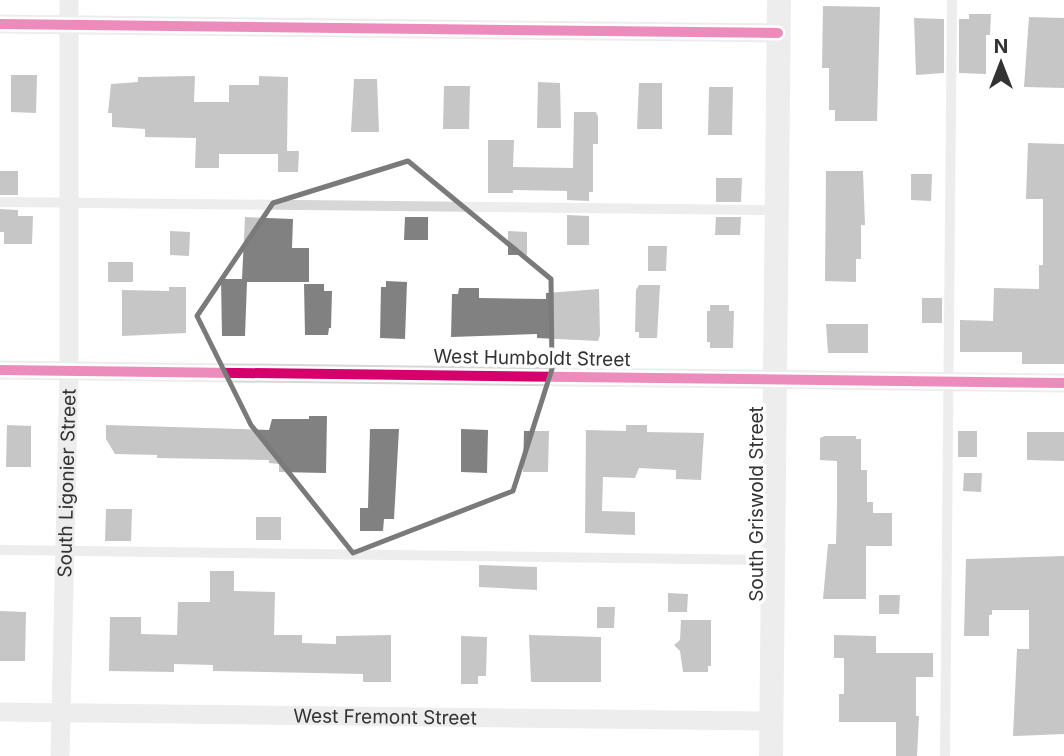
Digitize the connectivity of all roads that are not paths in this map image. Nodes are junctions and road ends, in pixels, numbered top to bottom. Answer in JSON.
{"nodes":[{"id":1,"x":69,"y":0,"type":"edge"},
{"id":2,"x":779,"y":0,"type":"edge"},
{"id":3,"x":952,"y":0,"type":"edge"},
{"id":4,"x":0,"y":24,"type":"edge"},
{"id":5,"x":68,"y":24,"type":"junction"},
{"id":6,"x":778,"y":33,"type":"junction"},
{"id":7,"x":0,"y":202,"type":"edge"},
{"id":8,"x":68,"y":203,"type":"junction"},
{"id":9,"x":776,"y":210,"type":"junction"},
{"id":10,"x":0,"y":370,"type":"edge"},
{"id":11,"x":69,"y":370,"type":"junction"},
{"id":12,"x":774,"y":378,"type":"junction"},
{"id":13,"x":950,"y":381,"type":"junction"},
{"id":14,"x":1064,"y":383,"type":"edge"},
{"id":15,"x":0,"y":550,"type":"edge"},
{"id":16,"x":64,"y":551,"type":"junction"},
{"id":17,"x":773,"y":560,"type":"junction"},
{"id":18,"x":0,"y":712,"type":"edge"},
{"id":19,"x":60,"y":712,"type":"junction"},
{"id":20,"x":772,"y":721,"type":"junction"},
{"id":21,"x":60,"y":756,"type":"edge"},
{"id":22,"x":771,"y":756,"type":"edge"},
{"id":23,"x":946,"y":756,"type":"edge"}],
"edges":[{"from":1,"to":5,"type":"street","name":"South Ligonier Street"},
{"from":2,"to":6,"type":"street","name":"South Griswold Street"},
{"from":3,"to":13,"type":"lane"},
{"from":4,"to":5,"type":"street"},
{"from":5,"to":6,"type":"street"},
{"from":5,"to":8,"type":"street","name":"South Ligonier Street"},
{"from":6,"to":9,"type":"street","name":"South Griswold Street"},
{"from":7,"to":8,"type":"lane"},
{"from":8,"to":9,"type":"lane"},
{"from":8,"to":11,"type":"street","name":"South Ligonier Street"},
{"from":9,"to":12,"type":"street","name":"South Griswold Street"},
{"from":10,"to":11,"type":"street","name":"West Humboldt Street"},
{"from":11,"to":12,"type":"street","name":"West Humboldt Street"},
{"from":11,"to":16,"type":"street","name":"South Ligonier Street"},
{"from":12,"to":13,"type":"street","name":"West Humboldt Street"},
{"from":12,"to":17,"type":"street","name":"South Griswold Street"},
{"from":13,"to":14,"type":"street","name":"West Humboldt Street"},
{"from":13,"to":23,"type":"lane"},
{"from":15,"to":16,"type":"lane"},
{"from":16,"to":17,"type":"lane"},
{"from":16,"to":19,"type":"street","name":"South Ligonier Street"},
{"from":17,"to":20,"type":"street","name":"South Griswold Street"},
{"from":18,"to":19,"type":"street","name":"West Fremont Street"},
{"from":19,"to":20,"type":"street","name":"West Fremont Street"},
{"from":19,"to":21,"type":"street","name":"South Ligonier Street"},
{"from":20,"to":22,"type":"street","name":"South Griswold Street"}]}
